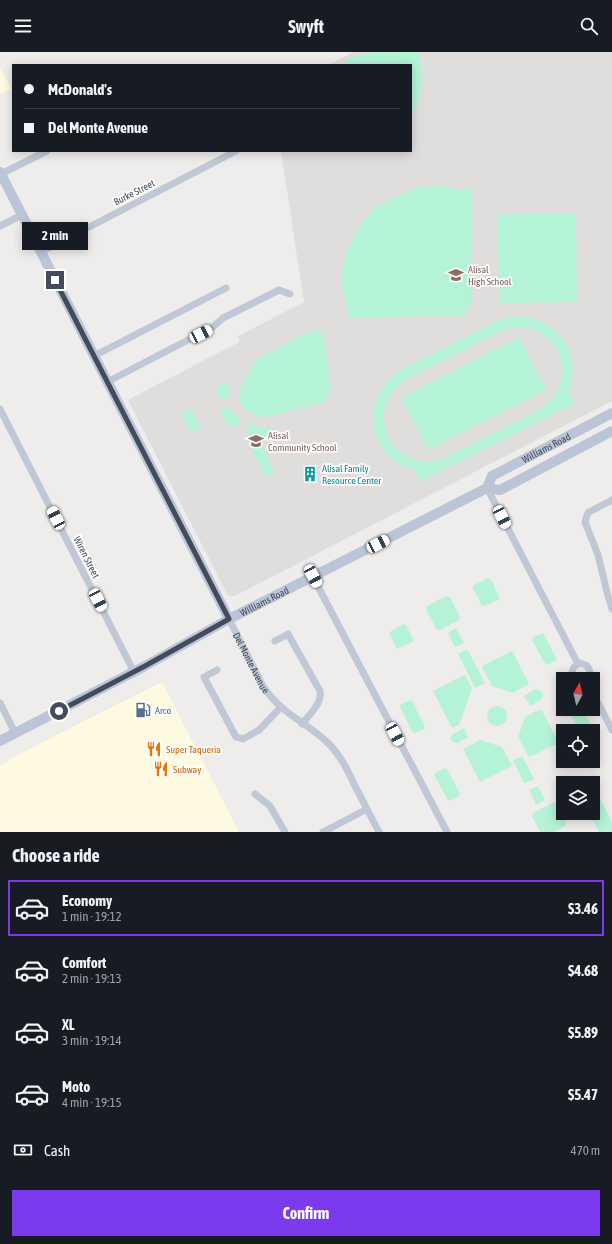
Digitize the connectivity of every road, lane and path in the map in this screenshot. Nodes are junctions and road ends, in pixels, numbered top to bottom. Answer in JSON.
{"nodes":[{"id":1,"x":45,"y":152,"type":"edge"},
{"id":2,"x":234,"y":152,"type":"edge"},
{"id":3,"x":0,"y":173,"type":"edge"},
{"id":4,"x":22,"y":215,"type":"junction"},
{"id":5,"x":0,"y":226,"type":"edge"},
{"id":6,"x":41,"y":252,"type":"junction"},
{"id":7,"x":226,"y":288,"type":"dead end"},
{"id":8,"x":290,"y":294,"type":"dead end"},
{"id":9,"x":94,"y":356,"type":"junction"},
{"id":10,"x":107,"y":382,"type":"junction"},
{"id":11,"x":0,"y":409,"type":"edge"},
{"id":12,"x":612,"y":413,"type":"edge"},
{"id":13,"x":612,"y":432,"type":"edge"},
{"id":14,"x":487,"y":488,"type":"junction"},
{"id":15,"x":612,"y":500,"type":"edge"},
{"id":16,"x":313,"y":576,"type":"junction"},
{"id":17,"x":612,"y":609,"type":"edge"},
{"id":18,"x":229,"y":619,"type":"junction"},
{"id":19,"x":275,"y":641,"type":"dead end"},
{"id":20,"x":578,"y":664,"type":"junction"},
{"id":21,"x":217,"y":670,"type":"dead end"},
{"id":22,"x":134,"y":672,"type":"junction"},
{"id":23,"x":572,"y":672,"type":"edge"},
{"id":24,"x":589,"y":672,"type":"edge"},
{"id":25,"x":0,"y":703,"type":"edge"},
{"id":26,"x":281,"y":707,"type":"junction"},
{"id":27,"x":600,"y":707,"type":"edge"},
{"id":28,"x":302,"y":724,"type":"junction"},
{"id":29,"x":612,"y":730,"type":"edge"},
{"id":30,"x":15,"y":733,"type":"junction"},
{"id":31,"x":0,"y":741,"type":"edge"},
{"id":32,"x":255,"y":794,"type":"dead end"},
{"id":33,"x":367,"y":809,"type":"junction"},
{"id":34,"x":285,"y":832,"type":"edge"},
{"id":35,"x":323,"y":832,"type":"edge"},
{"id":36,"x":378,"y":832,"type":"edge"},
{"id":37,"x":447,"y":832,"type":"edge"}],
"edges":[{"from":1,"to":3,"type":"street"},
{"from":2,"to":6,"type":"street","name":"Burke Street"},
{"from":3,"to":4,"type":"main road","name":"Del Monte Avenue"},
{"from":4,"to":5,"type":"street"},
{"from":4,"to":6,"type":"main road","name":"Del Monte Avenue"},
{"from":6,"to":9,"type":"main road","name":"Del Monte Avenue"},
{"from":7,"to":9,"type":"street"},
{"from":8,"to":10,"type":"street"},
{"from":9,"to":10,"type":"main road","name":"Del Monte Avenue"},
{"from":10,"to":18,"type":"main road","name":"Del Monte Avenue"},
{"from":11,"to":22,"type":"street","name":"Wiren Street"},
{"from":12,"to":14,"type":"main road","name":"Williams Road"},
{"from":13,"to":14,"type":"main road","name":"Williams Road"},
{"from":14,"to":16,"type":"main road","name":"Williams Road"},
{"from":14,"to":20,"type":"street"},
{"from":15,"to":17,"type":"street"},
{"from":16,"to":18,"type":"main road","name":"Williams Road"},
{"from":16,"to":37,"type":"street"},
{"from":18,"to":22,"type":"main road","name":"Williams Road"},
{"from":18,"to":26,"type":"street","name":"Del Monte Avenue"},
{"from":19,"to":28,"type":"street"},
{"from":20,"to":23,"type":"street"},
{"from":20,"to":24,"type":"street"},
{"from":21,"to":26,"type":"street"},
{"from":22,"to":30,"type":"main road","name":"Williams Road"},
{"from":25,"to":30,"type":"street"},
{"from":26,"to":28,"type":"street","name":"Del Monte Avenue"},
{"from":27,"to":29,"type":"street"},
{"from":28,"to":33,"type":"street","name":"Del Monte Avenue"},
{"from":30,"to":31,"type":"main road","name":"Williams Road"},
{"from":32,"to":34,"type":"street"},
{"from":33,"to":35,"type":"street"},
{"from":33,"to":36,"type":"street","name":"Del Monte Avenue"}]}
